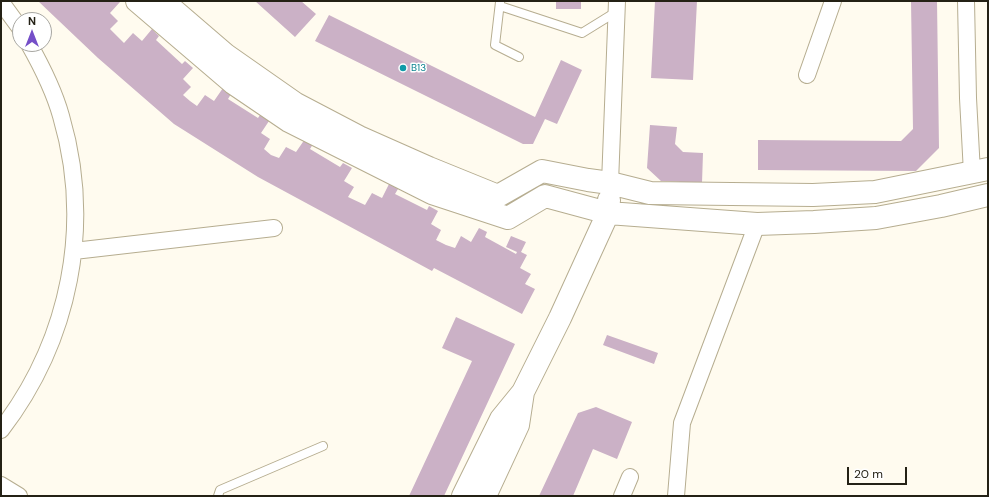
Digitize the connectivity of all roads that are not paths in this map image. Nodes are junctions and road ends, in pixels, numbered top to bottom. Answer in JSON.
{"nodes":[{"id":1,"x":137,"y":1,"type":"edge"},
{"id":2,"x":163,"y":1,"type":"edge"},
{"id":3,"x":833,"y":1,"type":"edge"},
{"id":4,"x":966,"y":1,"type":"edge"},
{"id":5,"x":1,"y":2,"type":"edge"},
{"id":6,"x":500,"y":3,"type":"edge"},
{"id":7,"x":617,"y":6,"type":"edge"},
{"id":8,"x":12,"y":17,"type":"edge"},
{"id":9,"x":33,"y":52,"type":"edge"},
{"id":10,"x":518,"y":57,"type":"dead end"},
{"id":11,"x":807,"y":75,"type":"dead end"},
{"id":12,"x":980,"y":171,"type":"edge"},
{"id":13,"x":610,"y":183,"type":"junction"},
{"id":14,"x":988,"y":194,"type":"edge"},
{"id":15,"x":608,"y":213,"type":"junction"},
{"id":16,"x":757,"y":224,"type":"junction"},
{"id":17,"x":274,"y":228,"type":"dead end"},
{"id":18,"x":74,"y":251,"type":"junction"},
{"id":19,"x":523,"y":392,"type":"junction"},
{"id":20,"x":1,"y":430,"type":"edge"},
{"id":21,"x":323,"y":446,"type":"dead end"},
{"id":22,"x":630,"y":477,"type":"dead end"},
{"id":23,"x":1,"y":485,"type":"edge"},
{"id":24,"x":19,"y":496,"type":"edge"},
{"id":25,"x":218,"y":496,"type":"edge"},
{"id":26,"x":463,"y":496,"type":"edge"},
{"id":27,"x":485,"y":496,"type":"edge"},
{"id":28,"x":622,"y":496,"type":"edge"},
{"id":29,"x":676,"y":496,"type":"edge"}],
"edges":[{"from":1,"to":15,"type":"main road"},
{"from":2,"to":13,"type":"main road"},
{"from":3,"to":11,"type":"street"},
{"from":4,"to":12,"type":"street"},
{"from":5,"to":8,"type":"street"},
{"from":6,"to":7,"type":"lane"},
{"from":6,"to":10,"type":"lane"},
{"from":7,"to":13,"type":"street"},
{"from":9,"to":18,"type":"street"},
{"from":12,"to":13,"type":"main road"},
{"from":13,"to":15,"type":"main road"},
{"from":14,"to":16,"type":"main road"},
{"from":15,"to":16,"type":"main road"},
{"from":15,"to":19,"type":"main road"},
{"from":16,"to":29,"type":"street"},
{"from":17,"to":18,"type":"street"},
{"from":18,"to":20,"type":"street"},
{"from":19,"to":26,"type":"main road"},
{"from":19,"to":27,"type":"main road"},
{"from":21,"to":25,"type":"lane"},
{"from":22,"to":28,"type":"street"},
{"from":23,"to":24,"type":"street"}]}
